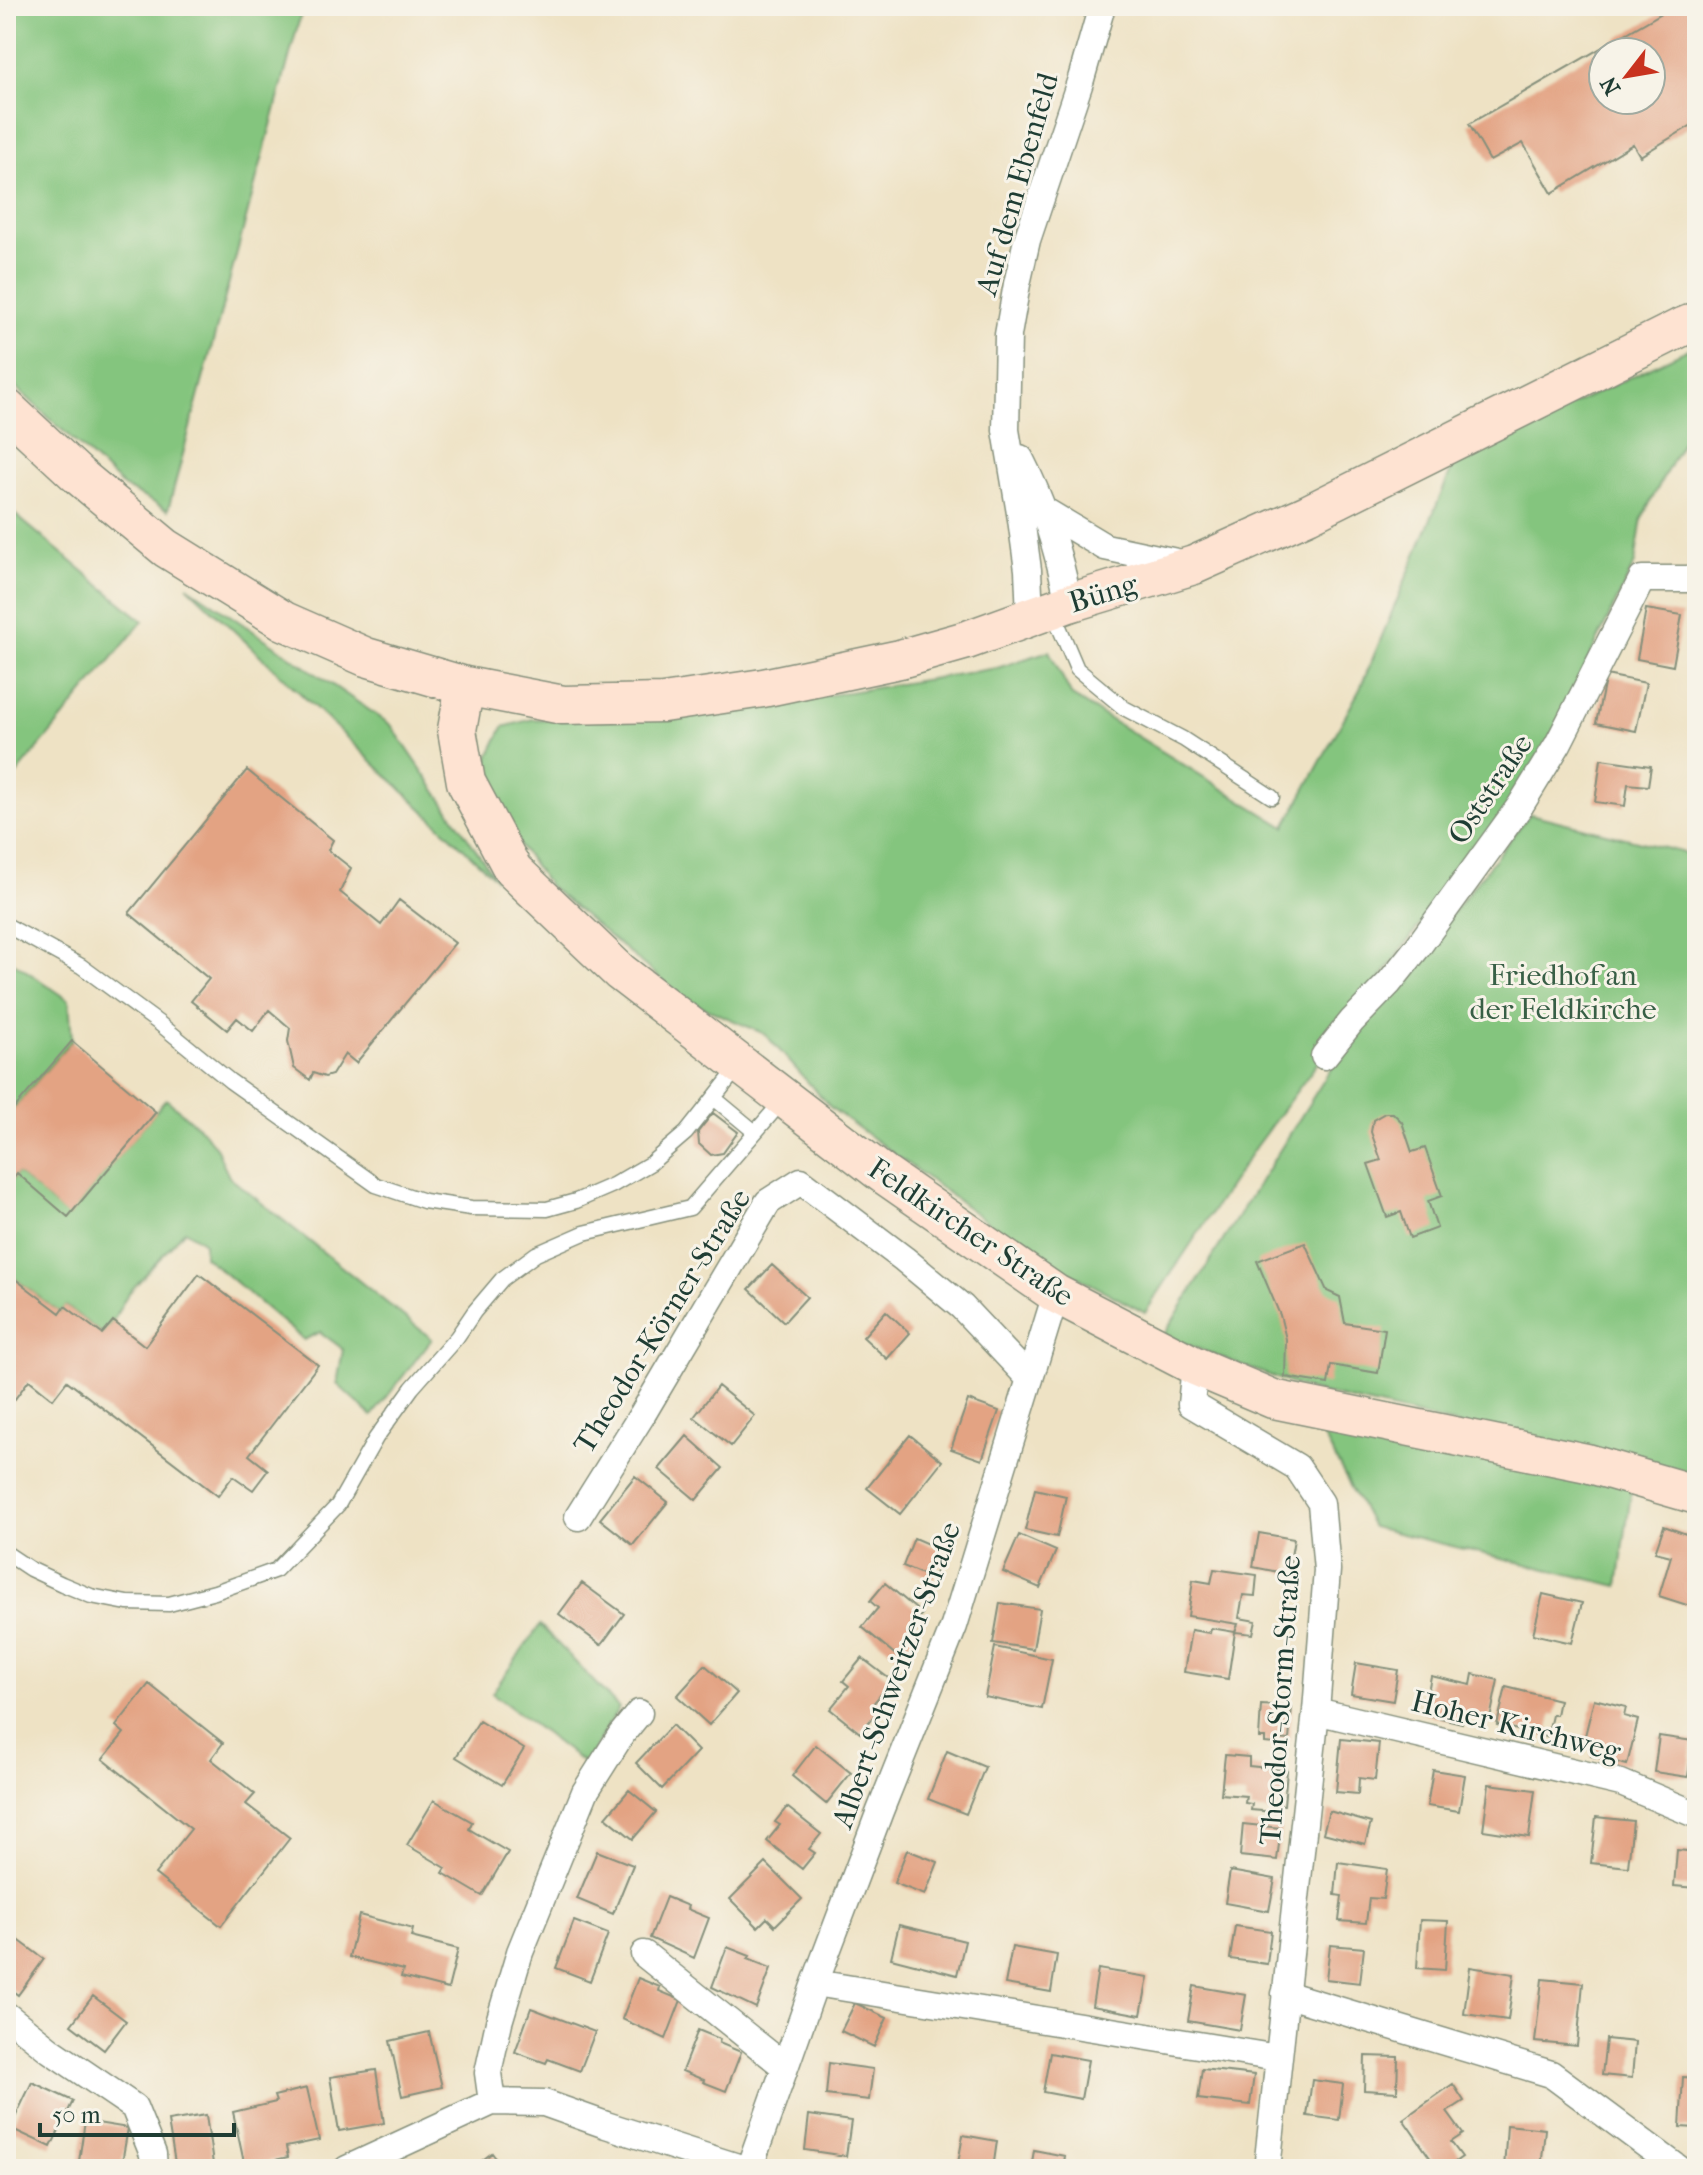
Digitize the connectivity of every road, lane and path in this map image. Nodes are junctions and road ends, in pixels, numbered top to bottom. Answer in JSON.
{"nodes":[{"id":1,"x":1102,"y":6,"type":"edge"},
{"id":2,"x":1697,"y":321,"type":"edge"},
{"id":3,"x":6,"y":408,"type":"edge"},
{"id":4,"x":1006,"y":430,"type":"junction"},
{"id":5,"x":1045,"y":511,"type":"junction"},
{"id":6,"x":1194,"y":565,"type":"junction"},
{"id":7,"x":1697,"y":579,"type":"edge"},
{"id":8,"x":1050,"y":610,"type":"junction"},
{"id":9,"x":465,"y":686,"type":"junction"},
{"id":10,"x":1272,"y":797,"type":"dead end"},
{"id":11,"x":6,"y":925,"type":"edge"},
{"id":12,"x":1324,"y":1056,"type":"dead end"},
{"id":13,"x":741,"y":1064,"type":"junction"},
{"id":14,"x":714,"y":1098,"type":"junction"},
{"id":15,"x":785,"y":1098,"type":"junction"},
{"id":16,"x":755,"y":1132,"type":"junction"},
{"id":17,"x":1056,"y":1294,"type":"junction"},
{"id":18,"x":1195,"y":1366,"type":"junction"},
{"id":19,"x":1030,"y":1379,"type":"junction"},
{"id":20,"x":1697,"y":1495,"type":"edge"},
{"id":21,"x":578,"y":1517,"type":"dead end"},
{"id":22,"x":6,"y":1553,"type":"edge"},
{"id":23,"x":1316,"y":1711,"type":"junction"},
{"id":24,"x":639,"y":1713,"type":"dead end"},
{"id":25,"x":1697,"y":1815,"type":"edge"},
{"id":26,"x":644,"y":1954,"type":"dead end"},
{"id":27,"x":815,"y":1983,"type":"junction"},
{"id":28,"x":1285,"y":1994,"type":"junction"},
{"id":29,"x":6,"y":2015,"type":"edge"},
{"id":30,"x":1278,"y":2058,"type":"junction"},
{"id":31,"x":784,"y":2066,"type":"junction"},
{"id":32,"x":492,"y":2102,"type":"junction"},
{"id":33,"x":154,"y":2169,"type":"edge"},
{"id":34,"x":347,"y":2169,"type":"edge"},
{"id":35,"x":746,"y":2169,"type":"edge"},
{"id":36,"x":1267,"y":2169,"type":"edge"},
{"id":37,"x":1679,"y":2169,"type":"edge"}],
"edges":[{"from":1,"to":4,"type":"street","name":"Auf dem Ebenfeld"},
{"from":2,"to":6,"type":"street","name":"Büng"},
{"from":3,"to":9,"type":"street","name":"Büng"},
{"from":4,"to":5,"type":"street","name":"Auf dem Ebenfeld"},
{"from":4,"to":8,"type":"street","name":"Auf dem Ebenfeld"},
{"from":5,"to":6,"type":"street"},
{"from":5,"to":8,"type":"street","name":"Auf dem Ebenfeld"},
{"from":6,"to":8,"type":"street","name":"Büng"},
{"from":7,"to":12,"type":"street","name":"Oststraße"},
{"from":8,"to":9,"type":"street","name":"Büng"},
{"from":8,"to":10,"type":"lane"},
{"from":9,"to":13,"type":"street","name":"Feldkircher Straße"},
{"from":11,"to":14,"type":"lane"},
{"from":13,"to":14,"type":"lane"},
{"from":13,"to":15,"type":"street","name":"Feldkircher Straße"},
{"from":14,"to":16,"type":"lane"},
{"from":15,"to":16,"type":"lane"},
{"from":15,"to":17,"type":"street","name":"Feldkircher Straße"},
{"from":16,"to":22,"type":"lane"},
{"from":17,"to":18,"type":"street","name":"Feldkircher Straße"},
{"from":17,"to":19,"type":"street","name":"Albert-Schweitzer-Straße"},
{"from":18,"to":20,"type":"street","name":"Feldkircher Straße"},
{"from":18,"to":23,"type":"street","name":"Theodor-Storm-Straße"},
{"from":19,"to":21,"type":"street","name":"Theodor-Körner-Straße"},
{"from":19,"to":27,"type":"street","name":"Albert-Schweitzer-Straße"},
{"from":23,"to":25,"type":"street","name":"Hoher Kirchweg"},
{"from":23,"to":28,"type":"street","name":"Theodor-Storm-Straße"},
{"from":24,"to":32,"type":"street"},
{"from":26,"to":31,"type":"street"},
{"from":27,"to":30,"type":"street"},
{"from":27,"to":31,"type":"street","name":"Albert-Schweitzer-Straße"},
{"from":28,"to":30,"type":"street","name":"Theodor-Storm-Straße"},
{"from":28,"to":37,"type":"street"},
{"from":29,"to":33,"type":"street"},
{"from":30,"to":36,"type":"street","name":"Theodor-Storm-Straße"},
{"from":31,"to":35,"type":"street","name":"Albert-Schweitzer-Straße"},
{"from":32,"to":34,"type":"street"},
{"from":32,"to":35,"type":"street"}]}
